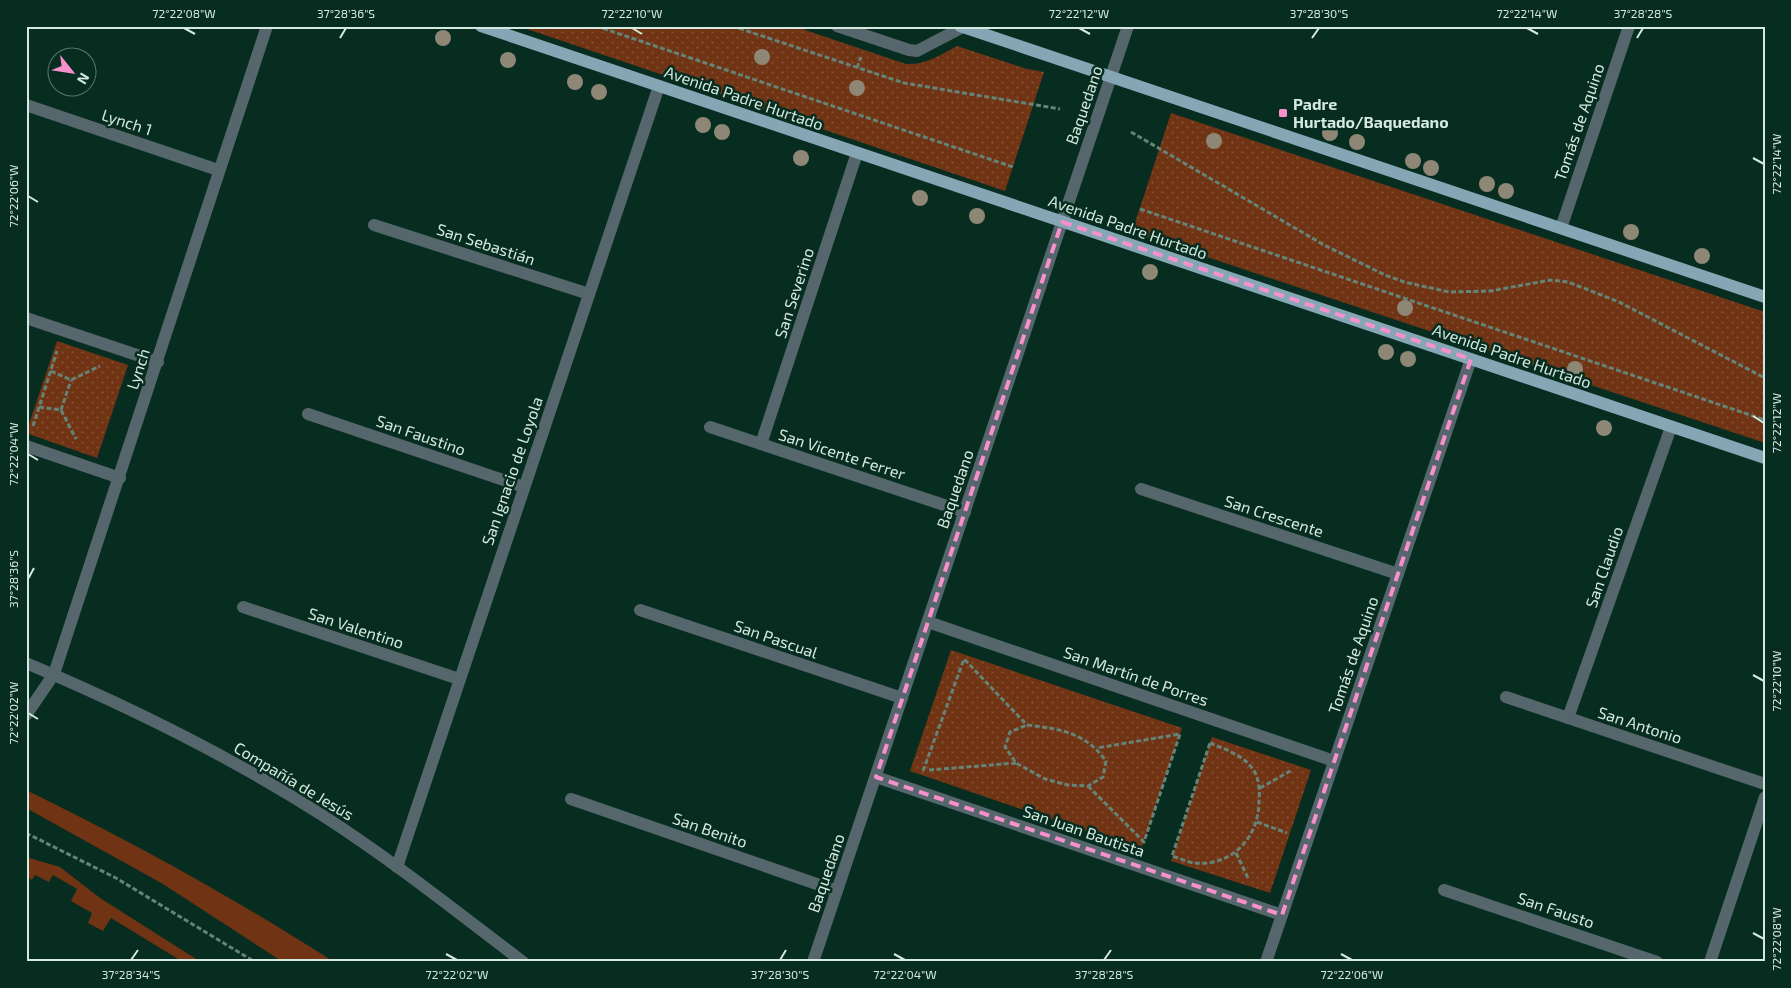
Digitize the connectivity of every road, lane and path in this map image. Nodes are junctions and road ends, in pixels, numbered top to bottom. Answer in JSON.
{"nodes":[{"id":1,"x":267,"y":26,"type":"edge"},
{"id":2,"x":481,"y":26,"type":"edge"},
{"id":3,"x":596,"y":26,"type":"edge"},
{"id":4,"x":732,"y":26,"type":"edge"},
{"id":5,"x":837,"y":26,"type":"edge"},
{"id":6,"x":1128,"y":26,"type":"edge"},
{"id":7,"x":1629,"y":26,"type":"edge"},
{"id":8,"x":961,"y":27,"type":"edge"},
{"id":9,"x":1111,"y":77,"type":"junction"},
{"id":10,"x":659,"y":86,"type":"junction"},
{"id":11,"x":26,"y":105,"type":"edge"},
{"id":12,"x":1060,"y":108,"type":"dead end"},
{"id":13,"x":1130,"y":132,"type":"dead end"},
{"id":14,"x":857,"y":153,"type":"junction"},
{"id":15,"x":1013,"y":166,"type":"dead end"},
{"id":16,"x":218,"y":170,"type":"junction"},
{"id":17,"x":1140,"y":209,"type":"dead end"},
{"id":18,"x":1062,"y":222,"type":"junction"},
{"id":19,"x":374,"y":225,"type":"dead end"},
{"id":20,"x":1561,"y":228,"type":"junction"},
{"id":21,"x":589,"y":294,"type":"junction"},
{"id":22,"x":1765,"y":297,"type":"edge"},
{"id":23,"x":26,"y":318,"type":"edge"},
{"id":24,"x":64,"y":331,"type":"junction"},
{"id":25,"x":128,"y":352,"type":"junction"},
{"id":26,"x":1470,"y":359,"type":"junction"},
{"id":27,"x":158,"y":362,"type":"junction"},
{"id":28,"x":51,"y":371,"type":"junction"},
{"id":29,"x":1765,"y":378,"type":"edge"},
{"id":30,"x":71,"y":380,"type":"junction"},
{"id":31,"x":39,"y":407,"type":"junction"},
{"id":32,"x":61,"y":410,"type":"junction"},
{"id":33,"x":308,"y":414,"type":"dead end"},
{"id":34,"x":1765,"y":420,"type":"edge"},
{"id":35,"x":710,"y":427,"type":"dead end"},
{"id":36,"x":1671,"y":427,"type":"junction"},
{"id":37,"x":761,"y":444,"type":"junction"},
{"id":38,"x":26,"y":446,"type":"edge"},
{"id":39,"x":1765,"y":458,"type":"edge"},
{"id":40,"x":90,"y":468,"type":"junction"},
{"id":41,"x":120,"y":478,"type":"junction"},
{"id":42,"x":524,"y":487,"type":"junction"},
{"id":43,"x":1141,"y":489,"type":"dead end"},
{"id":44,"x":965,"y":512,"type":"junction"},
{"id":45,"x":1398,"y":574,"type":"junction"},
{"id":46,"x":242,"y":607,"type":"dead end"},
{"id":47,"x":640,"y":610,"type":"dead end"},
{"id":48,"x":928,"y":622,"type":"junction"},
{"id":49,"x":26,"y":663,"type":"edge"},
{"id":50,"x":54,"y":674,"type":"junction"},
{"id":51,"x":459,"y":679,"type":"junction"},
{"id":52,"x":902,"y":698,"type":"junction"},
{"id":53,"x":1506,"y":698,"type":"dead end"},
{"id":54,"x":26,"y":715,"type":"edge"},
{"id":55,"x":1568,"y":718,"type":"junction"},
{"id":56,"x":1027,"y":725,"type":"junction"},
{"id":57,"x":1097,"y":748,"type":"junction"},
{"id":58,"x":1319,"y":755,"type":"junction"},
{"id":59,"x":1334,"y":761,"type":"junction"},
{"id":60,"x":1016,"y":763,"type":"junction"},
{"id":61,"x":876,"y":777,"type":"junction"},
{"id":62,"x":1765,"y":784,"type":"edge"},
{"id":63,"x":1088,"y":786,"type":"junction"},
{"id":64,"x":1260,"y":788,"type":"junction"},
{"id":65,"x":1765,"y":796,"type":"edge"},
{"id":66,"x":571,"y":799,"type":"dead end"},
{"id":67,"x":1257,"y":822,"type":"junction"},
{"id":68,"x":26,"y":833,"type":"edge"},
{"id":69,"x":1308,"y":840,"type":"junction"},
{"id":70,"x":397,"y":867,"type":"junction"},
{"id":71,"x":1444,"y":890,"type":"dead end"},
{"id":72,"x":837,"y":891,"type":"junction"},
{"id":73,"x":1282,"y":915,"type":"junction"},
{"id":74,"x":255,"y":962,"type":"edge"},
{"id":75,"x":524,"y":962,"type":"edge"},
{"id":76,"x":813,"y":962,"type":"edge"},
{"id":77,"x":1266,"y":962,"type":"edge"},
{"id":78,"x":1657,"y":962,"type":"edge"},
{"id":79,"x":1710,"y":962,"type":"edge"}],
"edges":[{"from":1,"to":16,"type":"street","name":"Lynch"},
{"from":2,"to":10,"type":"main road","name":"Avenida Padre Hurtado"},
{"from":3,"to":15,"type":"path"},
{"from":4,"to":12,"type":"path"},
{"from":5,"to":8,"type":"street"},
{"from":6,"to":9,"type":"street","name":"Baquedano"},
{"from":7,"to":20,"type":"street","name":"Tomás de Aquino"},
{"from":8,"to":9,"type":"main road"},
{"from":9,"to":18,"type":"street","name":"Baquedano"},
{"from":9,"to":20,"type":"main road"},
{"from":10,"to":14,"type":"main road","name":"Avenida Padre Hurtado"},
{"from":10,"to":21,"type":"street","name":"San Ignacio de Loyola"},
{"from":11,"to":16,"type":"street","name":"Lynch 1"},
{"from":13,"to":29,"type":"path"},
{"from":14,"to":18,"type":"main road","name":"Avenida Padre Hurtado"},
{"from":14,"to":37,"type":"street","name":"San Severino"},
{"from":16,"to":27,"type":"street","name":"Lynch"},
{"from":17,"to":34,"type":"path"},
{"from":18,"to":26,"type":"main road","name":"Avenida Padre Hurtado"},
{"from":18,"to":44,"type":"street","name":"Baquedano"},
{"from":19,"to":21,"type":"street","name":"San Sebastián"},
{"from":20,"to":22,"type":"main road"},
{"from":21,"to":42,"type":"street","name":"San Ignacio de Loyola"},
{"from":23,"to":24,"type":"street"},
{"from":24,"to":25,"type":"street"},
{"from":24,"to":28,"type":"path"},
{"from":25,"to":27,"type":"street"},
{"from":25,"to":30,"type":"path"},
{"from":26,"to":36,"type":"main road","name":"Avenida Padre Hurtado"},
{"from":26,"to":45,"type":"street","name":"Tomás de Aquino"},
{"from":27,"to":41,"type":"street","name":"Lynch"},
{"from":28,"to":30,"type":"path"},
{"from":28,"to":31,"type":"path"},
{"from":30,"to":32,"type":"path"},
{"from":31,"to":32,"type":"path"},
{"from":31,"to":38,"type":"path"},
{"from":32,"to":40,"type":"path"},
{"from":33,"to":42,"type":"street","name":"San Faustino"},
{"from":35,"to":37,"type":"street","name":"San Vicente Ferrer"},
{"from":36,"to":39,"type":"main road","name":"Avenida Padre Hurtado"},
{"from":36,"to":55,"type":"street","name":"San Claudio"},
{"from":37,"to":44,"type":"street","name":"San Vicente Ferrer"},
{"from":38,"to":40,"type":"street"},
{"from":40,"to":41,"type":"street"},
{"from":41,"to":50,"type":"street","name":"Lynch"},
{"from":42,"to":51,"type":"street","name":"San Ignacio de Loyola"},
{"from":43,"to":45,"type":"street","name":"San Crescente"},
{"from":44,"to":48,"type":"street","name":"Baquedano"},
{"from":45,"to":59,"type":"street","name":"Tomás de Aquino"},
{"from":46,"to":51,"type":"street","name":"San Valentino"},
{"from":47,"to":52,"type":"street","name":"San Pascual"},
{"from":48,"to":52,"type":"street","name":"Baquedano"},
{"from":48,"to":58,"type":"street","name":"San Martín de Porres"},
{"from":49,"to":50,"type":"street","name":"Compañía de Jesús"},
{"from":50,"to":54,"type":"street","name":"Lynch"},
{"from":50,"to":70,"type":"street","name":"Compañía de Jesús"},
{"from":51,"to":70,"type":"street","name":"San Ignacio de Loyola"},
{"from":52,"to":61,"type":"street","name":"Baquedano"},
{"from":53,"to":55,"type":"street","name":"San Antonio"},
{"from":55,"to":62,"type":"street","name":"San Antonio"},
{"from":56,"to":57,"type":"path"},
{"from":56,"to":60,"type":"path"},
{"from":56,"to":60,"type":"path"},
{"from":57,"to":63,"type":"path"},
{"from":57,"to":63,"type":"path"},
{"from":58,"to":59,"type":"street","name":"San Martín de Porres"},
{"from":58,"to":64,"type":"path"},
{"from":59,"to":69,"type":"street","name":"Tomás de Aquino"},
{"from":60,"to":63,"type":"path"},
{"from":61,"to":72,"type":"street","name":"Baquedano"},
{"from":61,"to":73,"type":"street","name":"San Juan Bautista"},
{"from":64,"to":67,"type":"path"},
{"from":64,"to":67,"type":"path"},
{"from":65,"to":79,"type":"street"},
{"from":66,"to":72,"type":"street","name":"San Benito"},
{"from":67,"to":69,"type":"path"},
{"from":68,"to":74,"type":"path"},
{"from":69,"to":73,"type":"street","name":"Tomás de Aquino"},
{"from":70,"to":75,"type":"street","name":"Compañía de Jesús"},
{"from":71,"to":78,"type":"street","name":"San Fausto"},
{"from":72,"to":76,"type":"street","name":"Baquedano"},
{"from":73,"to":77,"type":"street","name":"Tomás de Aquino"}]}
